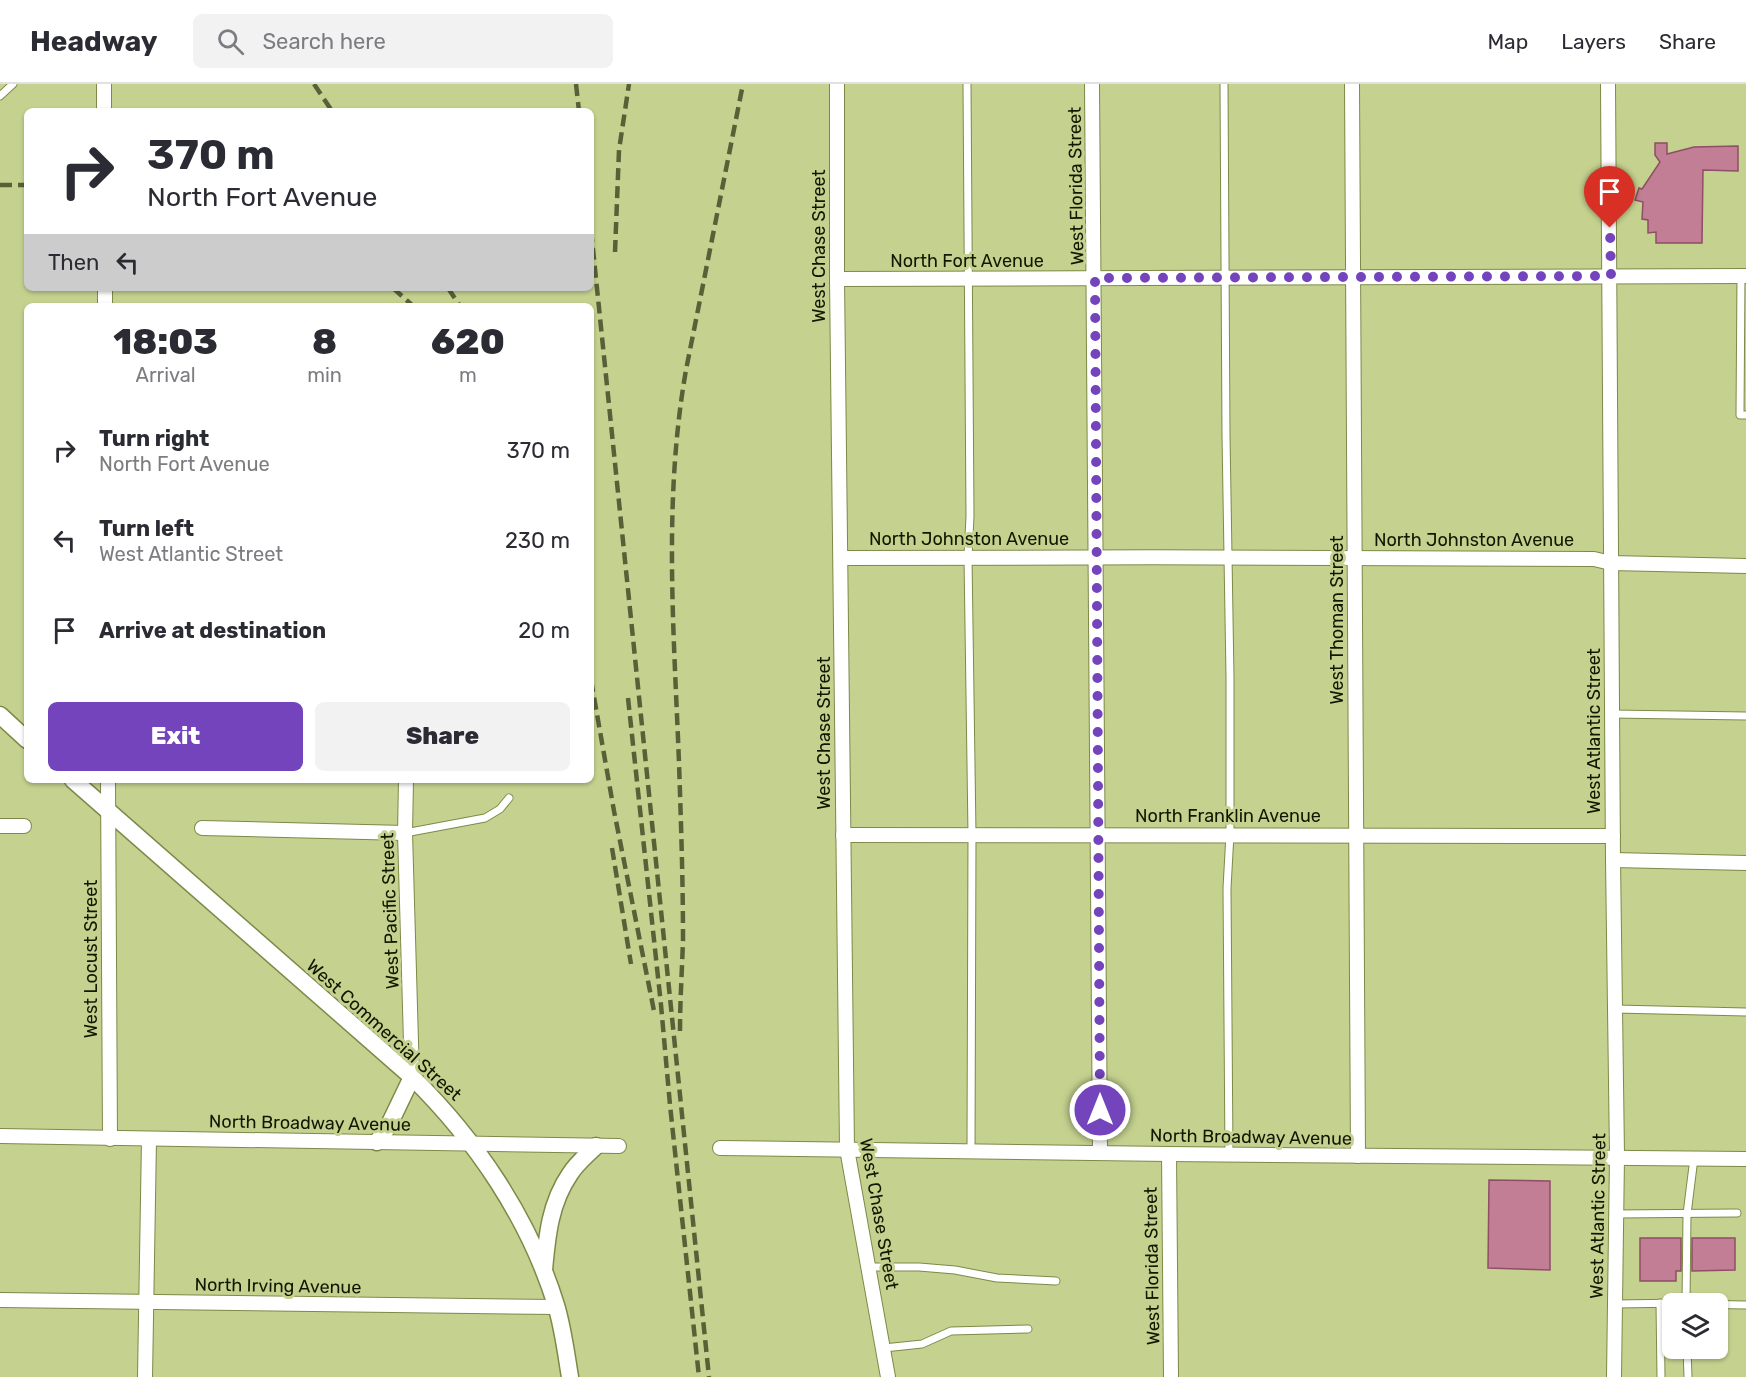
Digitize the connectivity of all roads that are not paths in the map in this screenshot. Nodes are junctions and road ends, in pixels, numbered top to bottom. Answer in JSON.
{"nodes":[{"id":1,"x":13,"y":84,"type":"edge"},
{"id":2,"x":104,"y":84,"type":"edge"},
{"id":3,"x":837,"y":84,"type":"edge"},
{"id":4,"x":967,"y":84,"type":"edge"},
{"id":5,"x":1092,"y":84,"type":"edge"},
{"id":6,"x":1224,"y":84,"type":"edge"},
{"id":7,"x":1352,"y":84,"type":"edge"},
{"id":8,"x":1608,"y":84,"type":"edge"},
{"id":9,"x":0,"y":96,"type":"edge"},
{"id":10,"x":104,"y":108,"type":"edge"},
{"id":11,"x":1611,"y":276,"type":"junction"},
{"id":12,"x":1744,"y":276,"type":"edge"},
{"id":13,"x":1354,"y":277,"type":"junction"},
{"id":14,"x":1095,"y":278,"type":"junction"},
{"id":15,"x":1225,"y":278,"type":"junction"},
{"id":16,"x":837,"y":279,"type":"junction"},
{"id":17,"x":967,"y":279,"type":"junction"},
{"id":18,"x":1746,"y":415,"type":"edge"},
{"id":19,"x":1096,"y":556,"type":"junction"},
{"id":20,"x":968,"y":557,"type":"junction"},
{"id":21,"x":1228,"y":557,"type":"junction"},
{"id":22,"x":1354,"y":557,"type":"junction"},
{"id":23,"x":841,"y":558,"type":"junction"},
{"id":24,"x":1611,"y":563,"type":"junction"},
{"id":25,"x":1746,"y":566,"type":"edge"},
{"id":26,"x":1612,"y":714,"type":"junction"},
{"id":27,"x":0,"y":715,"type":"edge"},
{"id":28,"x":1746,"y":716,"type":"edge"},
{"id":29,"x":24,"y":737,"type":"edge"},
{"id":30,"x":76,"y":783,"type":"edge"},
{"id":31,"x":108,"y":783,"type":"edge"},
{"id":32,"x":406,"y":783,"type":"edge"},
{"id":33,"x":509,"y":798,"type":"dead end"},
{"id":34,"x":108,"y":812,"type":"junction"},
{"id":35,"x":0,"y":826,"type":"edge"},
{"id":36,"x":24,"y":826,"type":"dead end"},
{"id":37,"x":202,"y":828,"type":"dead end"},
{"id":38,"x":405,"y":833,"type":"junction"},
{"id":39,"x":843,"y":834,"type":"junction"},
{"id":40,"x":972,"y":834,"type":"junction"},
{"id":41,"x":1097,"y":834,"type":"junction"},
{"id":42,"x":1230,"y":834,"type":"junction"},
{"id":43,"x":1356,"y":834,"type":"junction"},
{"id":44,"x":1613,"y":836,"type":"junction"},
{"id":45,"x":1613,"y":860,"type":"junction"},
{"id":46,"x":1746,"y":863,"type":"edge"},
{"id":47,"x":1615,"y":1009,"type":"junction"},
{"id":48,"x":1746,"y":1012,"type":"edge"},
{"id":49,"x":412,"y":1077,"type":"junction"},
{"id":50,"x":0,"y":1136,"type":"edge"},
{"id":51,"x":110,"y":1139,"type":"junction"},
{"id":52,"x":149,"y":1139,"type":"junction"},
{"id":53,"x":377,"y":1142,"type":"junction"},
{"id":54,"x":472,"y":1145,"type":"junction"},
{"id":55,"x":596,"y":1146,"type":"junction"},
{"id":56,"x":619,"y":1146,"type":"dead end"},
{"id":57,"x":720,"y":1148,"type":"dead end"},
{"id":58,"x":847,"y":1149,"type":"junction"},
{"id":59,"x":971,"y":1151,"type":"junction"},
{"id":60,"x":1100,"y":1152,"type":"junction"},
{"id":61,"x":1169,"y":1154,"type":"junction"},
{"id":62,"x":1228,"y":1155,"type":"junction"},
{"id":63,"x":1358,"y":1156,"type":"junction"},
{"id":64,"x":1617,"y":1156,"type":"junction"},
{"id":65,"x":1694,"y":1158,"type":"junction"},
{"id":66,"x":1746,"y":1159,"type":"edge"},
{"id":67,"x":1737,"y":1213,"type":"dead end"},
{"id":68,"x":1616,"y":1214,"type":"junction"},
{"id":69,"x":1688,"y":1214,"type":"junction"},
{"id":70,"x":869,"y":1267,"type":"junction"},
{"id":71,"x":544,"y":1270,"type":"junction"},
{"id":72,"x":1056,"y":1281,"type":"dead end"},
{"id":73,"x":1686,"y":1293,"type":"edge"},
{"id":74,"x":0,"y":1300,"type":"edge"},
{"id":75,"x":147,"y":1302,"type":"junction"},
{"id":76,"x":1660,"y":1303,"type":"joint"},
{"id":77,"x":1615,"y":1304,"type":"junction"},
{"id":78,"x":1728,"y":1304,"type":"edge"},
{"id":79,"x":1746,"y":1305,"type":"edge"},
{"id":80,"x":556,"y":1307,"type":"junction"},
{"id":81,"x":1028,"y":1329,"type":"dead end"},
{"id":82,"x":884,"y":1348,"type":"junction"},
{"id":83,"x":1687,"y":1359,"type":"edge"},
{"id":84,"x":145,"y":1377,"type":"edge"},
{"id":85,"x":570,"y":1377,"type":"edge"},
{"id":86,"x":888,"y":1377,"type":"edge"},
{"id":87,"x":1171,"y":1377,"type":"edge"},
{"id":88,"x":1614,"y":1377,"type":"edge"},
{"id":89,"x":1661,"y":1377,"type":"edge"},
{"id":90,"x":1688,"y":1377,"type":"edge"}],
"edges":[{"from":1,"to":9,"type":"lane"},
{"from":2,"to":10,"type":"street"},
{"from":3,"to":16,"type":"street","name":"West Chase Street"},
{"from":4,"to":17,"type":"lane"},
{"from":5,"to":14,"type":"street","name":"West Florida Street"},
{"from":6,"to":15,"type":"lane"},
{"from":7,"to":13,"type":"street","name":"West Thoman Street"},
{"from":8,"to":11,"type":"street","name":"West Atlantic Street"},
{"from":11,"to":12,"type":"street","name":"North Fort Avenue"},
{"from":11,"to":13,"type":"street","name":"North Fort Avenue"},
{"from":11,"to":24,"type":"street","name":"West Atlantic Street"},
{"from":12,"to":18,"type":"lane"},
{"from":13,"to":15,"type":"street","name":"North Fort Avenue"},
{"from":13,"to":22,"type":"street","name":"West Thoman Street"},
{"from":14,"to":15,"type":"street","name":"North Fort Avenue"},
{"from":14,"to":17,"type":"street","name":"North Fort Avenue"},
{"from":14,"to":19,"type":"street","name":"West Florida Street"},
{"from":15,"to":21,"type":"lane"},
{"from":16,"to":17,"type":"street","name":"North Fort Avenue"},
{"from":16,"to":23,"type":"street","name":"West Chase Street"},
{"from":17,"to":20,"type":"lane"},
{"from":19,"to":20,"type":"street","name":"North Johnston Avenue"},
{"from":19,"to":21,"type":"street","name":"North Johnston Avenue"},
{"from":19,"to":41,"type":"street","name":"West Florida Street"},
{"from":20,"to":23,"type":"street","name":"North Johnston Avenue"},
{"from":20,"to":40,"type":"lane"},
{"from":21,"to":22,"type":"street","name":"North Johnston Avenue"},
{"from":21,"to":42,"type":"lane"},
{"from":22,"to":24,"type":"street","name":"North Johnston Avenue"},
{"from":22,"to":43,"type":"street","name":"West Thoman Street"},
{"from":23,"to":39,"type":"street","name":"West Chase Street"},
{"from":24,"to":25,"type":"street","name":"North Johnston Avenue"},
{"from":24,"to":26,"type":"street","name":"West Atlantic Street"},
{"from":26,"to":28,"type":"lane"},
{"from":26,"to":44,"type":"street","name":"West Atlantic Street"},
{"from":27,"to":29,"type":"street"},
{"from":30,"to":34,"type":"street","name":"West Commercial Street"},
{"from":31,"to":34,"type":"street","name":"West Locust Street"},
{"from":32,"to":38,"type":"street","name":"West Pacific Street"},
{"from":33,"to":38,"type":"lane"},
{"from":34,"to":49,"type":"street","name":"West Commercial Street"},
{"from":34,"to":51,"type":"street","name":"West Locust Street"},
{"from":35,"to":36,"type":"street"},
{"from":37,"to":38,"type":"street"},
{"from":38,"to":49,"type":"street","name":"West Pacific Street"},
{"from":39,"to":40,"type":"street","name":"North Franklin Avenue"},
{"from":39,"to":58,"type":"street","name":"West Chase Street"},
{"from":40,"to":41,"type":"street","name":"North Franklin Avenue"},
{"from":40,"to":59,"type":"lane"},
{"from":41,"to":42,"type":"street","name":"North Franklin Avenue"},
{"from":41,"to":60,"type":"street","name":"West Florida Street"},
{"from":42,"to":43,"type":"street","name":"North Franklin Avenue"},
{"from":42,"to":62,"type":"lane"},
{"from":43,"to":44,"type":"street","name":"North Franklin Avenue"},
{"from":43,"to":63,"type":"street","name":"West Thoman Street"},
{"from":44,"to":45,"type":"street","name":"West Atlantic Street"},
{"from":45,"to":46,"type":"street"},
{"from":45,"to":47,"type":"street","name":"West Atlantic Street"},
{"from":47,"to":48,"type":"lane"},
{"from":47,"to":64,"type":"street","name":"West Atlantic Street"},
{"from":49,"to":53,"type":"street"},
{"from":49,"to":54,"type":"street","name":"West Commercial Street"},
{"from":50,"to":51,"type":"street","name":"North Broadway Avenue"},
{"from":51,"to":52,"type":"street","name":"North Broadway Avenue"},
{"from":52,"to":53,"type":"street","name":"North Broadway Avenue"},
{"from":52,"to":75,"type":"street"},
{"from":53,"to":54,"type":"street","name":"North Broadway Avenue"},
{"from":54,"to":55,"type":"street","name":"North Broadway Avenue"},
{"from":54,"to":71,"type":"street","name":"West Commercial Street"},
{"from":55,"to":56,"type":"street","name":"North Broadway Avenue"},
{"from":55,"to":71,"type":"street"},
{"from":57,"to":58,"type":"street","name":"North Broadway Avenue"},
{"from":58,"to":59,"type":"street","name":"North Broadway Avenue"},
{"from":58,"to":70,"type":"street","name":"West Chase Street"},
{"from":59,"to":60,"type":"street","name":"North Broadway Avenue"},
{"from":60,"to":61,"type":"street","name":"North Broadway Avenue"},
{"from":61,"to":62,"type":"street","name":"North Broadway Avenue"},
{"from":61,"to":87,"type":"street","name":"West Florida Street"},
{"from":62,"to":63,"type":"street","name":"North Broadway Avenue"},
{"from":63,"to":64,"type":"street","name":"North Broadway Avenue"},
{"from":64,"to":65,"type":"street","name":"North Broadway Avenue"},
{"from":64,"to":68,"type":"street","name":"West Atlantic Street"},
{"from":65,"to":66,"type":"street","name":"North Broadway Avenue"},
{"from":65,"to":69,"type":"lane"},
{"from":67,"to":69,"type":"lane"},
{"from":68,"to":69,"type":"lane"},
{"from":68,"to":77,"type":"street","name":"West Atlantic Street"},
{"from":69,"to":73,"type":"lane"},
{"from":70,"to":72,"type":"lane"},
{"from":70,"to":82,"type":"street","name":"West Chase Street"},
{"from":71,"to":80,"type":"street","name":"West Commercial Street"},
{"from":74,"to":75,"type":"street","name":"North Irving Avenue"},
{"from":75,"to":80,"type":"street","name":"North Irving Avenue"},
{"from":75,"to":84,"type":"street"},
{"from":76,"to":77,"type":"lane"},
{"from":76,"to":89,"type":"lane"},
{"from":77,"to":88,"type":"street","name":"West Atlantic Street"},
{"from":78,"to":79,"type":"lane"},
{"from":80,"to":85,"type":"street","name":"West Commercial Street"},
{"from":81,"to":82,"type":"lane"},
{"from":82,"to":86,"type":"street","name":"West Chase Street"},
{"from":83,"to":90,"type":"lane"}]}
